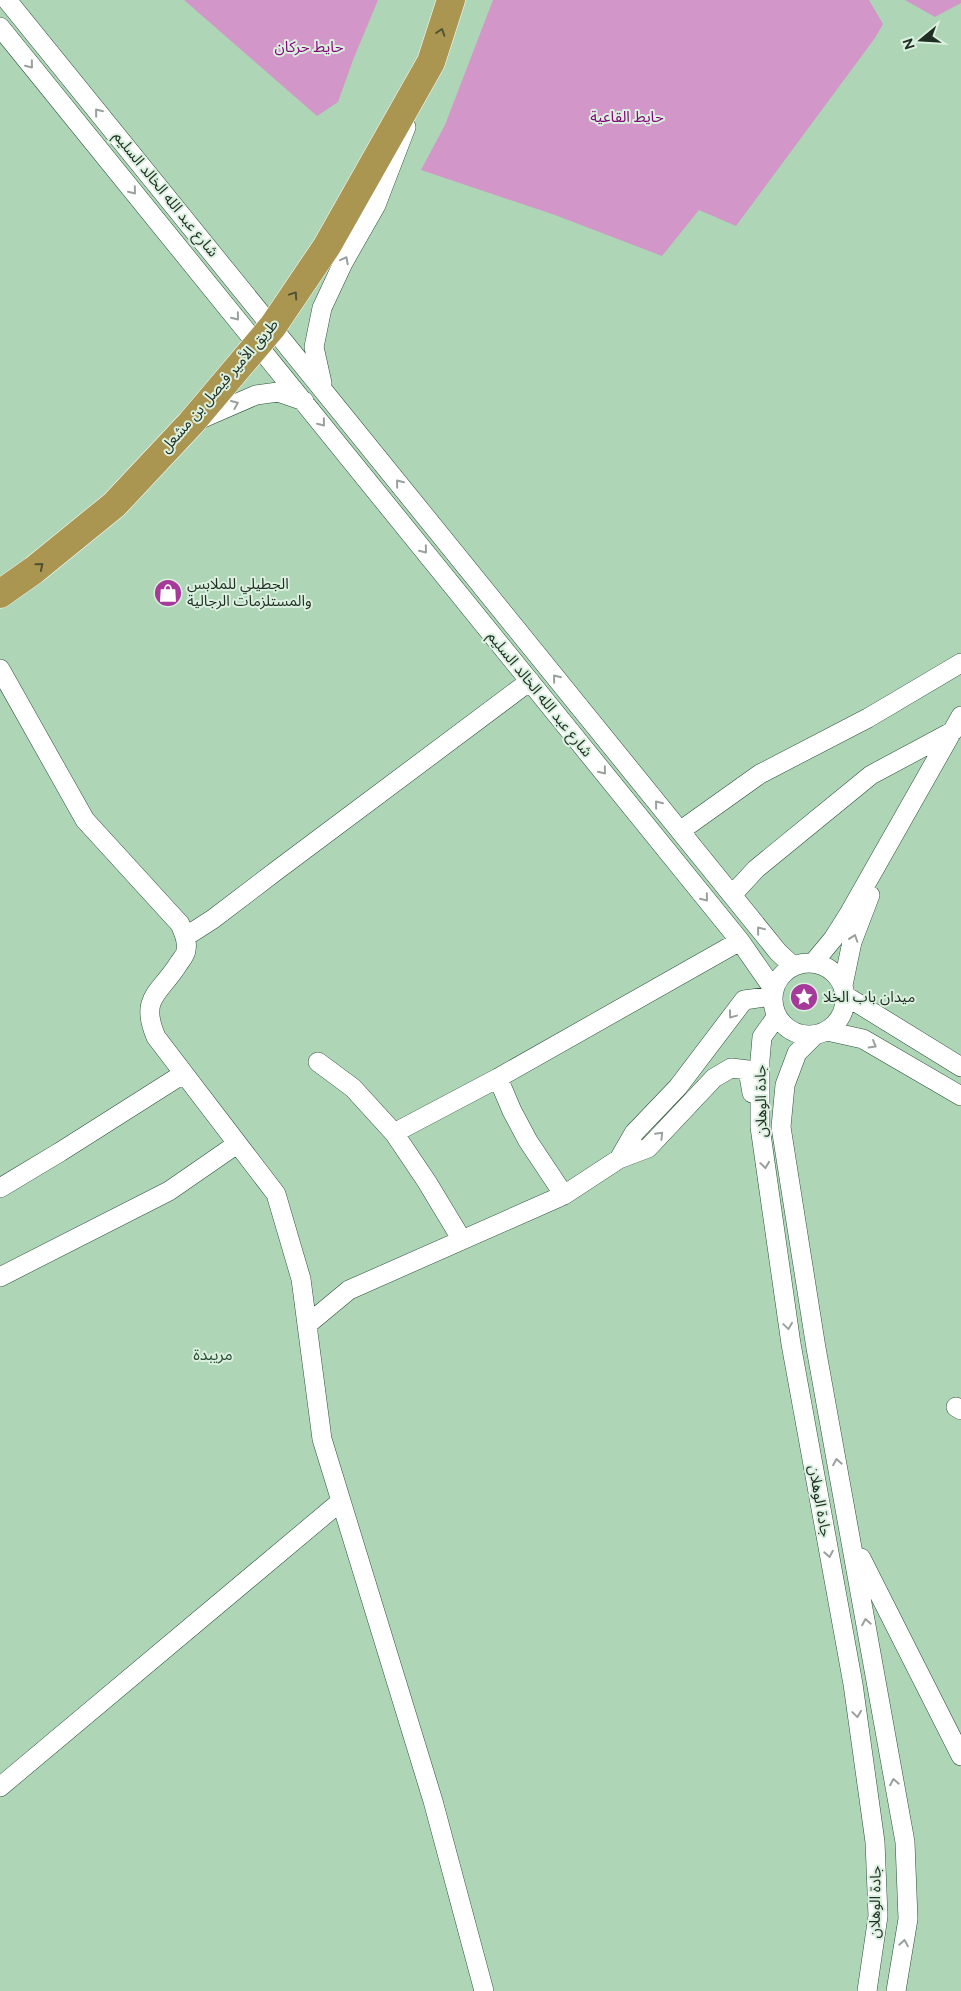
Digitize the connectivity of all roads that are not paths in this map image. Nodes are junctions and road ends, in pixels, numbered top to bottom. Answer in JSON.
{"nodes":[{"id":1,"x":7,"y":0,"type":"edge"},
{"id":2,"x":451,"y":0,"type":"edge"},
{"id":3,"x":0,"y":27,"type":"edge"},
{"id":4,"x":431,"y":62,"type":"junction"},
{"id":5,"x":213,"y":253,"type":"junction"},
{"id":6,"x":192,"y":264,"type":"junction"},
{"id":7,"x":265,"y":335,"type":"junction"},
{"id":8,"x":324,"y":389,"type":"junction"},
{"id":9,"x":304,"y":401,"type":"junction"},
{"id":10,"x":190,"y":423,"type":"junction"},
{"id":11,"x":0,"y":594,"type":"edge"},
{"id":12,"x":961,"y":663,"type":"edge"},
{"id":13,"x":0,"y":668,"type":"edge"},
{"id":14,"x":530,"y":682,"type":"junction"},
{"id":15,"x":957,"y":724,"type":"edge"},
{"id":16,"x":680,"y":830,"type":"junction"},
{"id":17,"x":896,"y":831,"type":"junction"},
{"id":18,"x":732,"y":895,"type":"junction"},
{"id":19,"x":186,"y":937,"type":"junction"},
{"id":20,"x":740,"y":941,"type":"junction"},
{"id":21,"x":813,"y":962,"type":"junction"},
{"id":22,"x":793,"y":966,"type":"junction"},
{"id":23,"x":844,"y":990,"type":"junction"},
{"id":24,"x":774,"y":993,"type":"junction"},
{"id":25,"x":777,"y":1016,"type":"junction"},
{"id":26,"x":821,"y":1033,"type":"junction"},
{"id":27,"x":318,"y":1062,"type":"dead end"},
{"id":28,"x":961,"y":1067,"type":"edge"},
{"id":29,"x":183,"y":1074,"type":"junction"},
{"id":30,"x":498,"y":1078,"type":"junction"},
{"id":31,"x":961,"y":1096,"type":"edge"},
{"id":32,"x":760,"y":1127,"type":"junction"},
{"id":33,"x":394,"y":1133,"type":"junction"},
{"id":34,"x":237,"y":1144,"type":"junction"},
{"id":35,"x":619,"y":1159,"type":"junction"},
{"id":36,"x":0,"y":1188,"type":"edge"},
{"id":37,"x":564,"y":1195,"type":"junction"},
{"id":38,"x":462,"y":1240,"type":"junction"},
{"id":39,"x":0,"y":1277,"type":"edge"},
{"id":40,"x":308,"y":1324,"type":"junction"},
{"id":41,"x":340,"y":1502,"type":"junction"},
{"id":42,"x":851,"y":1539,"type":"junction"},
{"id":43,"x":961,"y":1756,"type":"edge"},
{"id":44,"x":0,"y":1787,"type":"edge"},
{"id":45,"x":484,"y":1991,"type":"edge"},
{"id":46,"x":867,"y":1991,"type":"edge"},
{"id":47,"x":896,"y":1991,"type":"edge"}],
"edges":[{"from":5,"to":1,"type":"street","name":"شارع عبد الله الخالد السليم","one_way":true},
{"from":4,"to":2,"type":"highway","name":"طريق الأمير فيصل بن مشعل","one_way":true},
{"from":3,"to":6,"type":"street","name":"شارع عبد الله الخالد السليم","one_way":true},
{"from":7,"to":4,"type":"highway","name":"طريق الأمير فيصل بن مشعل","one_way":true},
{"from":8,"to":4,"type":"street","name":"شارع عبد الله الخالد السليم","one_way":true},
{"from":5,"to":6,"type":"street"},
{"from":5,"to":7,"type":"street","name":"شارع عبد الله الخالد السليم"},
{"from":6,"to":7,"type":"street","name":"شارع عبد الله الخالد السليم","one_way":true},
{"from":7,"to":8,"type":"street","name":"شارع عبد الله الخالد السليم"},
{"from":7,"to":9,"type":"street","name":"شارع عبد الله الخالد السليم"},
{"from":7,"to":10,"type":"highway","name":"طريق الأمير فيصل بن مشعل"},
{"from":16,"to":8,"type":"street","name":"شارع عبد الله الخالد السليم","one_way":true},
{"from":10,"to":9,"type":"street","one_way":true},
{"from":9,"to":14,"type":"street","name":"شارع عبد الله الخالد السليم","one_way":true},
{"from":11,"to":10,"type":"highway","name":"طريق الأمير فيصل بن مشعل","one_way":true},
{"from":12,"to":16,"type":"street"},
{"from":13,"to":19,"type":"street"},
{"from":14,"to":19,"type":"street"},
{"from":14,"to":20,"type":"street","name":"شارع عبد الله الخالد السليم","one_way":true},
{"from":15,"to":17,"type":"street"},
{"from":15,"to":18,"type":"street"},
{"from":16,"to":18,"type":"street","name":"شارع عبد الله الخالد السليم"},
{"from":17,"to":21,"type":"street"},
{"from":23,"to":17,"type":"street","one_way":true},
{"from":22,"to":18,"type":"street","name":"شارع عبد الله الخالد السليم","one_way":true},
{"from":19,"to":29,"type":"street"},
{"from":20,"to":24,"type":"street","name":"شارع عبد الله الخالد السليم"},
{"from":20,"to":30,"type":"street"},
{"from":21,"to":22,"type":"street"},
{"from":21,"to":23,"type":"street"},
{"from":22,"to":24,"type":"street"},
{"from":23,"to":26,"type":"street"},
{"from":23,"to":28,"type":"street"},
{"from":24,"to":25,"type":"street"},
{"from":24,"to":35,"type":"street","one_way":true},
{"from":25,"to":26,"type":"street"},
{"from":25,"to":32,"type":"street","name":"جادة الوهلان"},
{"from":26,"to":31,"type":"street","one_way":true},
{"from":42,"to":26,"type":"street","name":"جادة الوهلان","one_way":true},
{"from":27,"to":33,"type":"street"},
{"from":29,"to":34,"type":"street"},
{"from":29,"to":36,"type":"street"},
{"from":30,"to":33,"type":"street"},
{"from":30,"to":37,"type":"street"},
{"from":35,"to":32,"type":"street","one_way":true},
{"from":32,"to":46,"type":"street","name":"جادة الوهلان","one_way":true},
{"from":33,"to":38,"type":"street"},
{"from":34,"to":39,"type":"street"},
{"from":34,"to":40,"type":"street"},
{"from":35,"to":37,"type":"street"},
{"from":37,"to":38,"type":"street"},
{"from":38,"to":40,"type":"street"},
{"from":40,"to":41,"type":"street"},
{"from":41,"to":44,"type":"street"},
{"from":41,"to":45,"type":"street"},
{"from":42,"to":43,"type":"street"},
{"from":47,"to":42,"type":"street","name":"جادة الوهلان","one_way":true}]}
